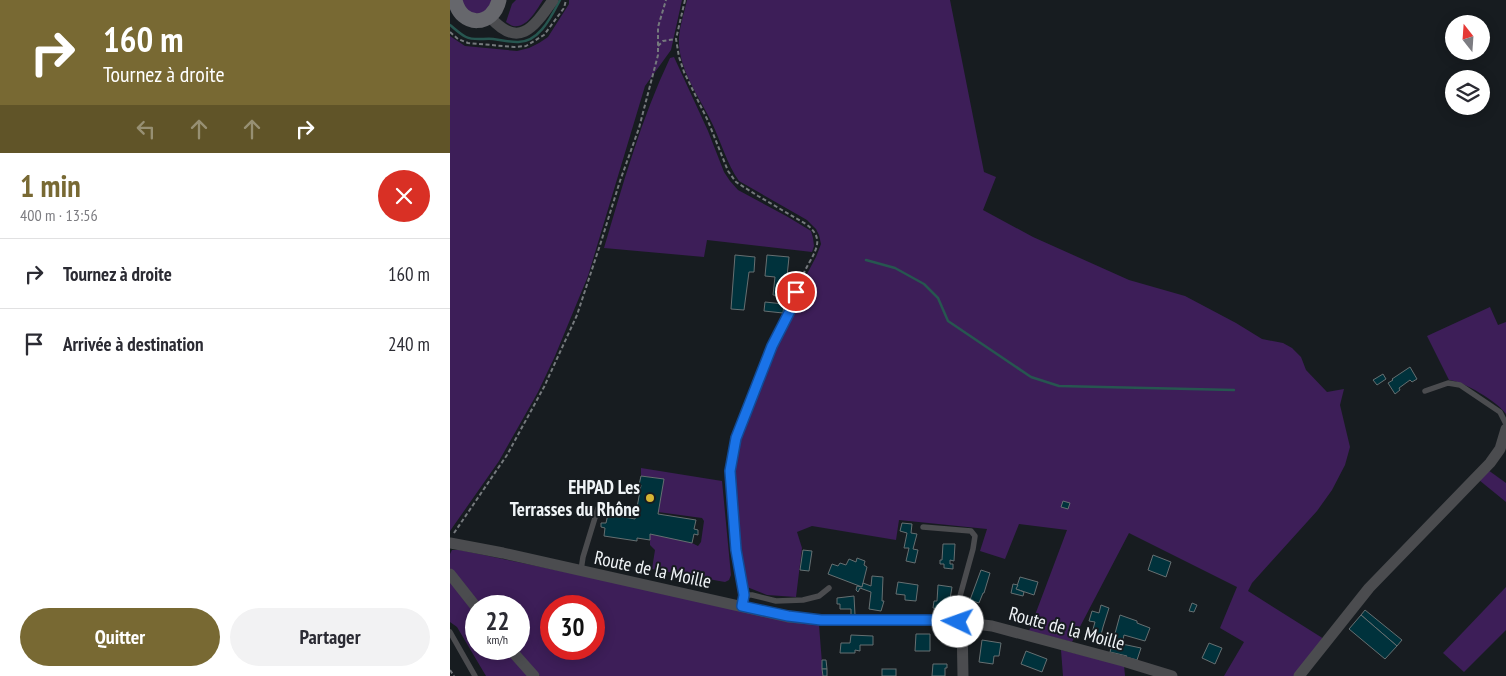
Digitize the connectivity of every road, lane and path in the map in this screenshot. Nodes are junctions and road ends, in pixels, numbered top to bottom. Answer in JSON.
{"nodes":[{"id":1,"x":499,"y":0,"type":"edge"},
{"id":2,"x":553,"y":0,"type":"edge"},
{"id":3,"x":666,"y":0,"type":"edge"},
{"id":4,"x":685,"y":0,"type":"edge"},
{"id":5,"x":454,"y":4,"type":"edge"},
{"id":6,"x":490,"y":17,"type":"junction"},
{"id":7,"x":676,"y":39,"type":"junction"},
{"id":8,"x":658,"y":46,"type":"junction"},
{"id":9,"x":796,"y":292,"type":"joint"},
{"id":10,"x":1424,"y":391,"type":"dead end"},
{"id":11,"x":1506,"y":424,"type":"edge"},
{"id":12,"x":1506,"y":429,"type":"edge"},
{"id":13,"x":630,"y":513,"type":"dead end"},
{"id":14,"x":923,"y":527,"type":"dead end"},
{"id":15,"x":450,"y":543,"type":"edge"},
{"id":16,"x":581,"y":570,"type":"junction"},
{"id":17,"x":450,"y":574,"type":"edge"},
{"id":18,"x":829,"y":588,"type":"dead end"},
{"id":19,"x":467,"y":595,"type":"edge"},
{"id":20,"x":743,"y":601,"type":"junction"},
{"id":21,"x":960,"y":622,"type":"junction"},
{"id":22,"x":450,"y":632,"type":"edge"},
{"id":23,"x":520,"y":660,"type":"edge"},
{"id":24,"x":450,"y":670,"type":"edge"},
{"id":25,"x":454,"y":676,"type":"edge"},
{"id":26,"x":475,"y":676,"type":"edge"},
{"id":27,"x":534,"y":676,"type":"edge"},
{"id":28,"x":963,"y":676,"type":"edge"},
{"id":29,"x":1172,"y":676,"type":"edge"},
{"id":30,"x":1298,"y":676,"type":"edge"}],
"edges":[{"from":1,"to":6,"type":"street"},
{"from":2,"to":6,"type":"street"},
{"from":3,"to":8,"type":"path"},
{"from":4,"to":7,"type":"path"},
{"from":5,"to":6,"type":"street"},
{"from":7,"to":8,"type":"path"},
{"from":7,"to":9,"type":"path"},
{"from":8,"to":15,"type":"path"},
{"from":9,"to":20,"type":"lane"},
{"from":10,"to":11,"type":"lane"},
{"from":12,"to":30,"type":"street"},
{"from":13,"to":16,"type":"lane"},
{"from":14,"to":21,"type":"lane"},
{"from":15,"to":16,"type":"street","name":"Route de la Moille"},
{"from":16,"to":20,"type":"street","name":"Route de la Moille"},
{"from":17,"to":19,"type":"street"},
{"from":18,"to":20,"type":"lane"},
{"from":20,"to":21,"type":"street","name":"Route de la Moille"},
{"from":21,"to":28,"type":"street"},
{"from":21,"to":29,"type":"street","name":"Route de la Moille"},
{"from":22,"to":26,"type":"lane"},
{"from":23,"to":27,"type":"street"},
{"from":24,"to":25,"type":"path"}]}
